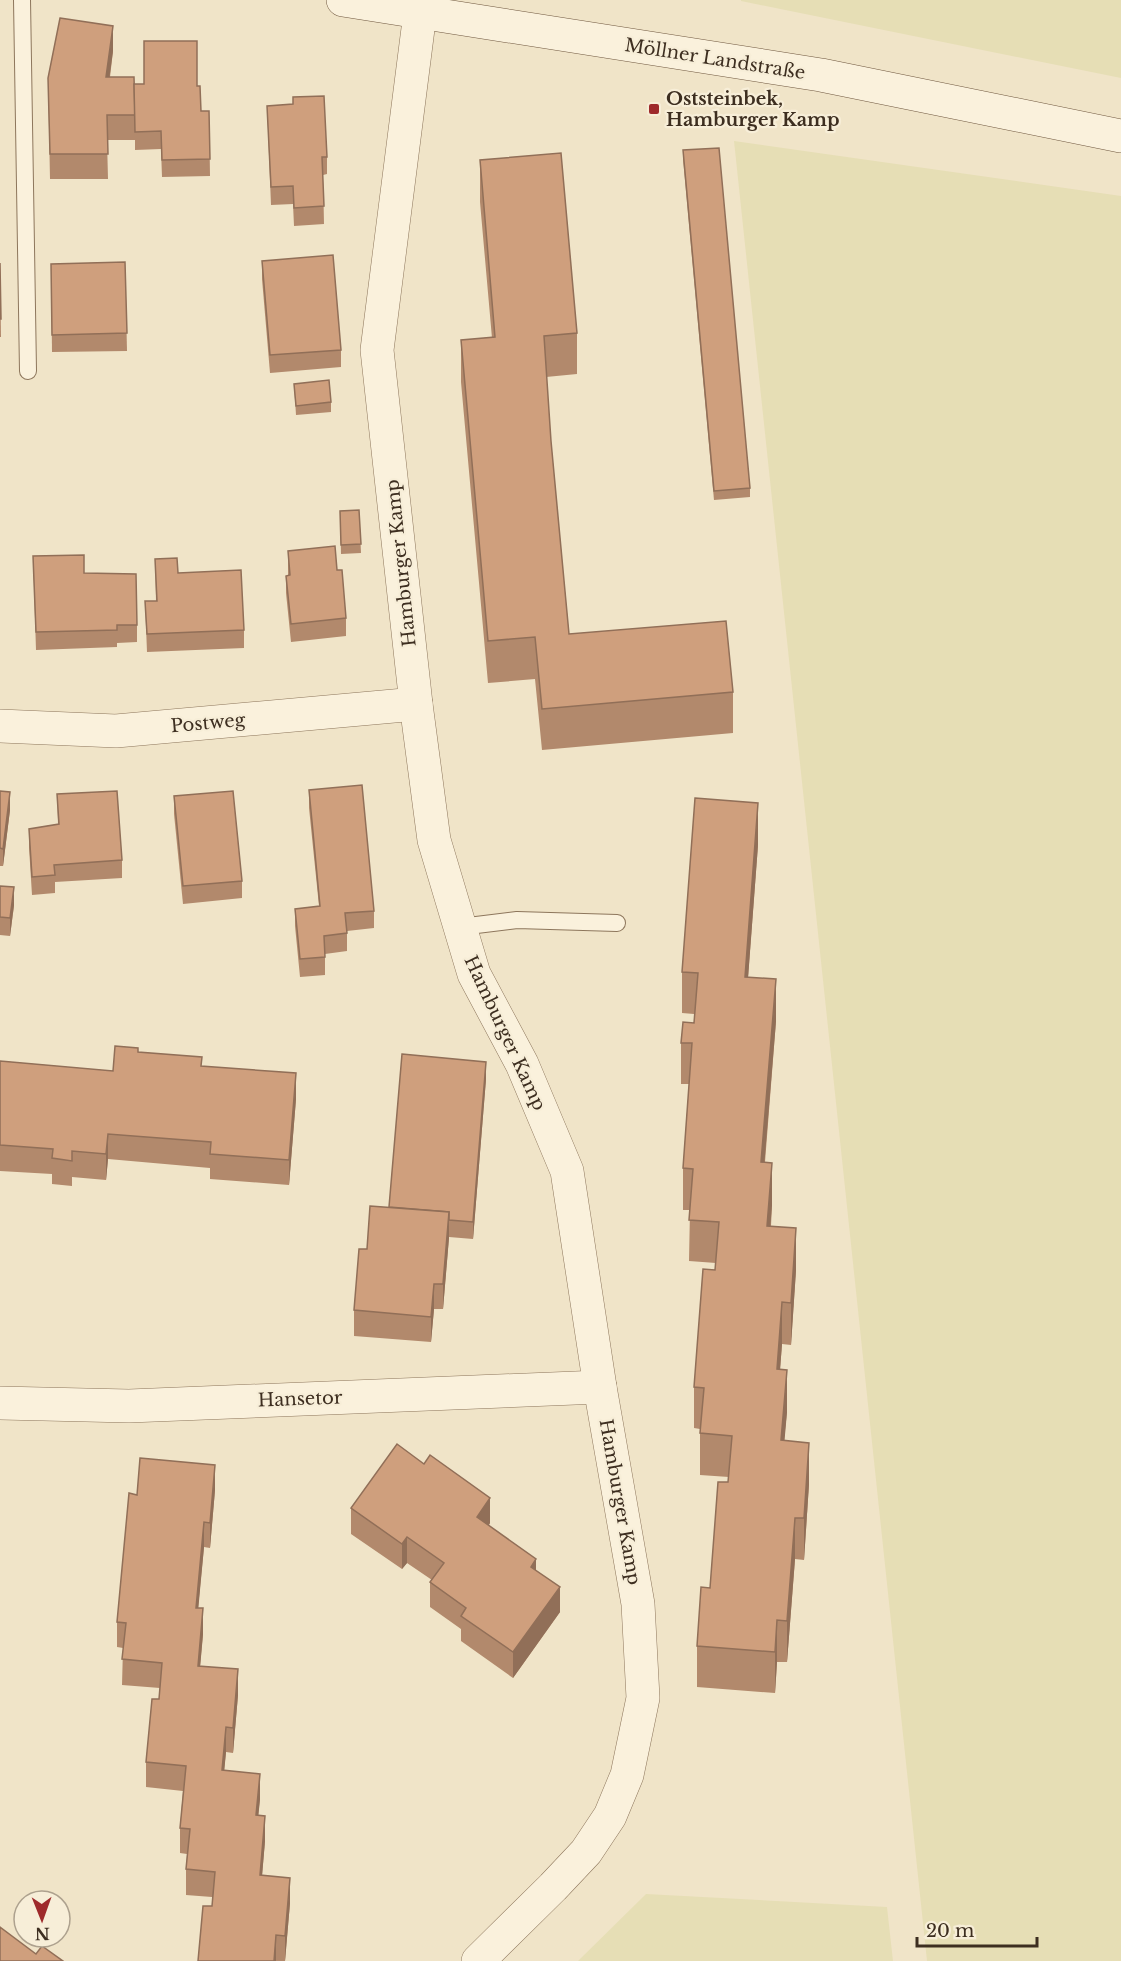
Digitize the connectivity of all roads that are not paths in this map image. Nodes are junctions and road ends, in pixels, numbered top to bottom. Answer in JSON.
{"nodes":[{"id":1,"x":22,"y":0,"type":"edge"},
{"id":2,"x":343,"y":0,"type":"edge"},
{"id":3,"x":423,"y":6,"type":"edge"},
{"id":4,"x":1121,"y":136,"type":"edge"},
{"id":5,"x":28,"y":371,"type":"dead end"},
{"id":6,"x":416,"y":704,"type":"junction"},
{"id":7,"x":0,"y":726,"type":"edge"},
{"id":8,"x":617,"y":923,"type":"dead end"},
{"id":9,"x":460,"y":927,"type":"junction"},
{"id":10,"x":600,"y":1387,"type":"junction"},
{"id":11,"x":0,"y":1403,"type":"edge"},
{"id":12,"x":478,"y":1961,"type":"edge"}],
"edges":[{"from":1,"to":5,"type":"lane"},
{"from":2,"to":3,"type":"street","name":"Möllner Landstraße"},
{"from":3,"to":4,"type":"street","name":"Möllner Landstraße"},
{"from":3,"to":6,"type":"street","name":"Hamburger Kamp"},
{"from":6,"to":7,"type":"street","name":"Postweg"},
{"from":6,"to":9,"type":"street","name":"Hamburger Kamp"},
{"from":8,"to":9,"type":"lane"},
{"from":9,"to":10,"type":"street","name":"Hamburger Kamp"},
{"from":10,"to":11,"type":"street","name":"Hansetor"},
{"from":10,"to":12,"type":"street","name":"Hamburger Kamp"}]}
